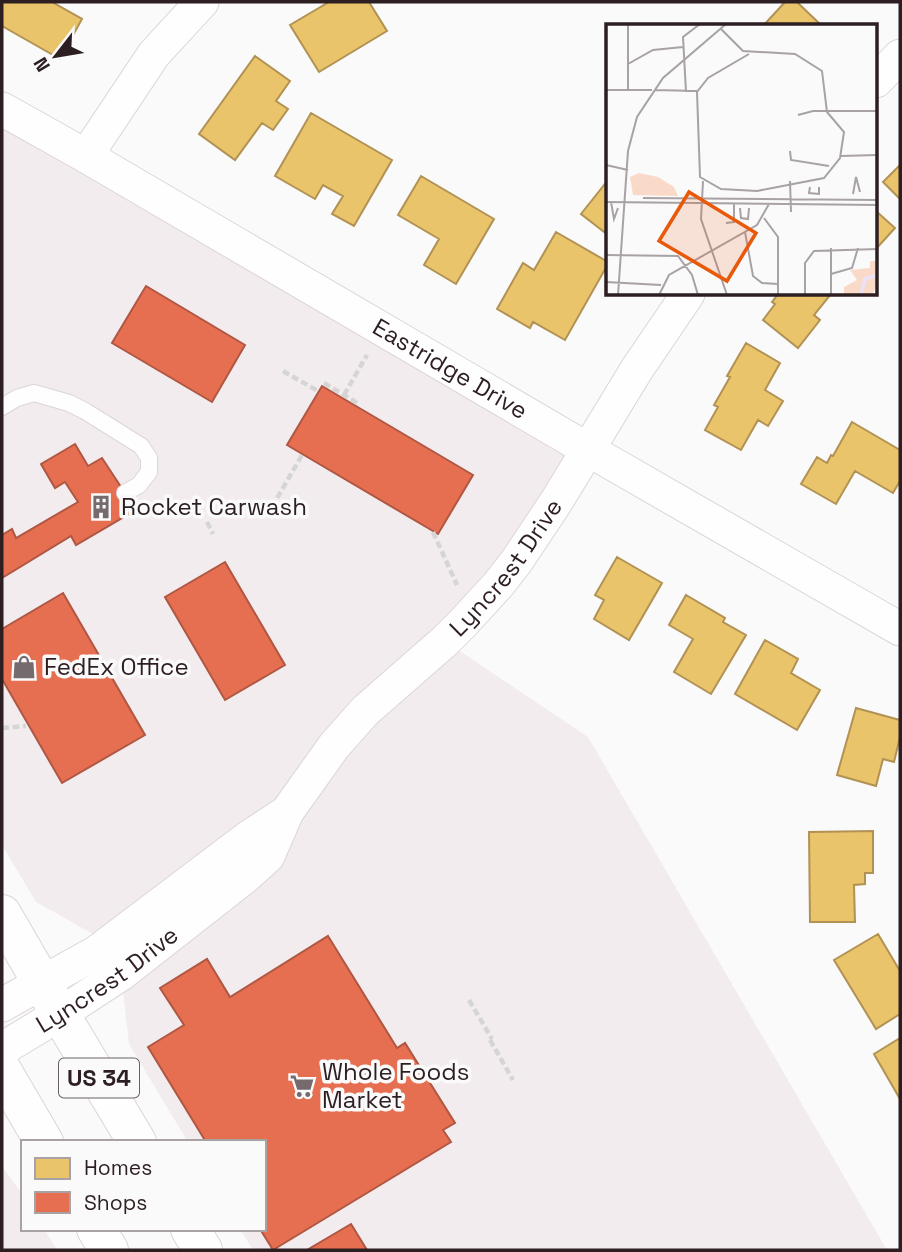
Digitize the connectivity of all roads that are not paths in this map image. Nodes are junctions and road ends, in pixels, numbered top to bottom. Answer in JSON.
{"nodes":[{"id":1,"x":202,"y":2,"type":"edge"},
{"id":2,"x":900,"y":56,"type":"edge"},
{"id":3,"x":878,"y":79,"type":"edge"},
{"id":4,"x":2,"y":109,"type":"edge"},
{"id":5,"x":86,"y":156,"type":"junction"},
{"id":6,"x":687,"y":296,"type":"edge"},
{"id":7,"x":2,"y":407,"type":"edge"},
{"id":8,"x":587,"y":449,"type":"junction"},
{"id":9,"x":125,"y":494,"type":"dead end"},
{"id":10,"x":900,"y":629,"type":"edge"},
{"id":11,"x":2,"y":914,"type":"edge"},
{"id":12,"x":51,"y":999,"type":"junction"},
{"id":13,"x":2,"y":1005,"type":"edge"},
{"id":14,"x":2,"y":1049,"type":"edge"},
{"id":15,"x":2,"y":1070,"type":"edge"},
{"id":16,"x":43,"y":1140,"type":"edge"},
{"id":17,"x":136,"y":1140,"type":"edge"},
{"id":18,"x":97,"y":1231,"type":"edge"},
{"id":19,"x":191,"y":1231,"type":"edge"},
{"id":20,"x":109,"y":1250,"type":"edge"},
{"id":21,"x":203,"y":1250,"type":"edge"}],
"edges":[{"from":1,"to":5,"type":"street"},
{"from":2,"to":3,"type":"street"},
{"from":4,"to":5,"type":"street","name":"Eastridge Drive"},
{"from":5,"to":8,"type":"street","name":"Eastridge Drive"},
{"from":6,"to":8,"type":"street","name":"Lyncrest Drive"},
{"from":7,"to":9,"type":"lane"},
{"from":8,"to":10,"type":"street","name":"Eastridge Drive"},
{"from":8,"to":12,"type":"street","name":"Lyncrest Drive"},
{"from":11,"to":12,"type":"main road","number":"US 34"},
{"from":12,"to":13,"type":"street","name":"Lyncrest Drive"},
{"from":12,"to":14,"type":"street","name":"Lyncrest Drive"},
{"from":12,"to":17,"type":"main road","number":"US 34"},
{"from":15,"to":16,"type":"main road","number":"US 34"},
{"from":18,"to":20,"type":"main road"},
{"from":19,"to":21,"type":"main road"}]}
